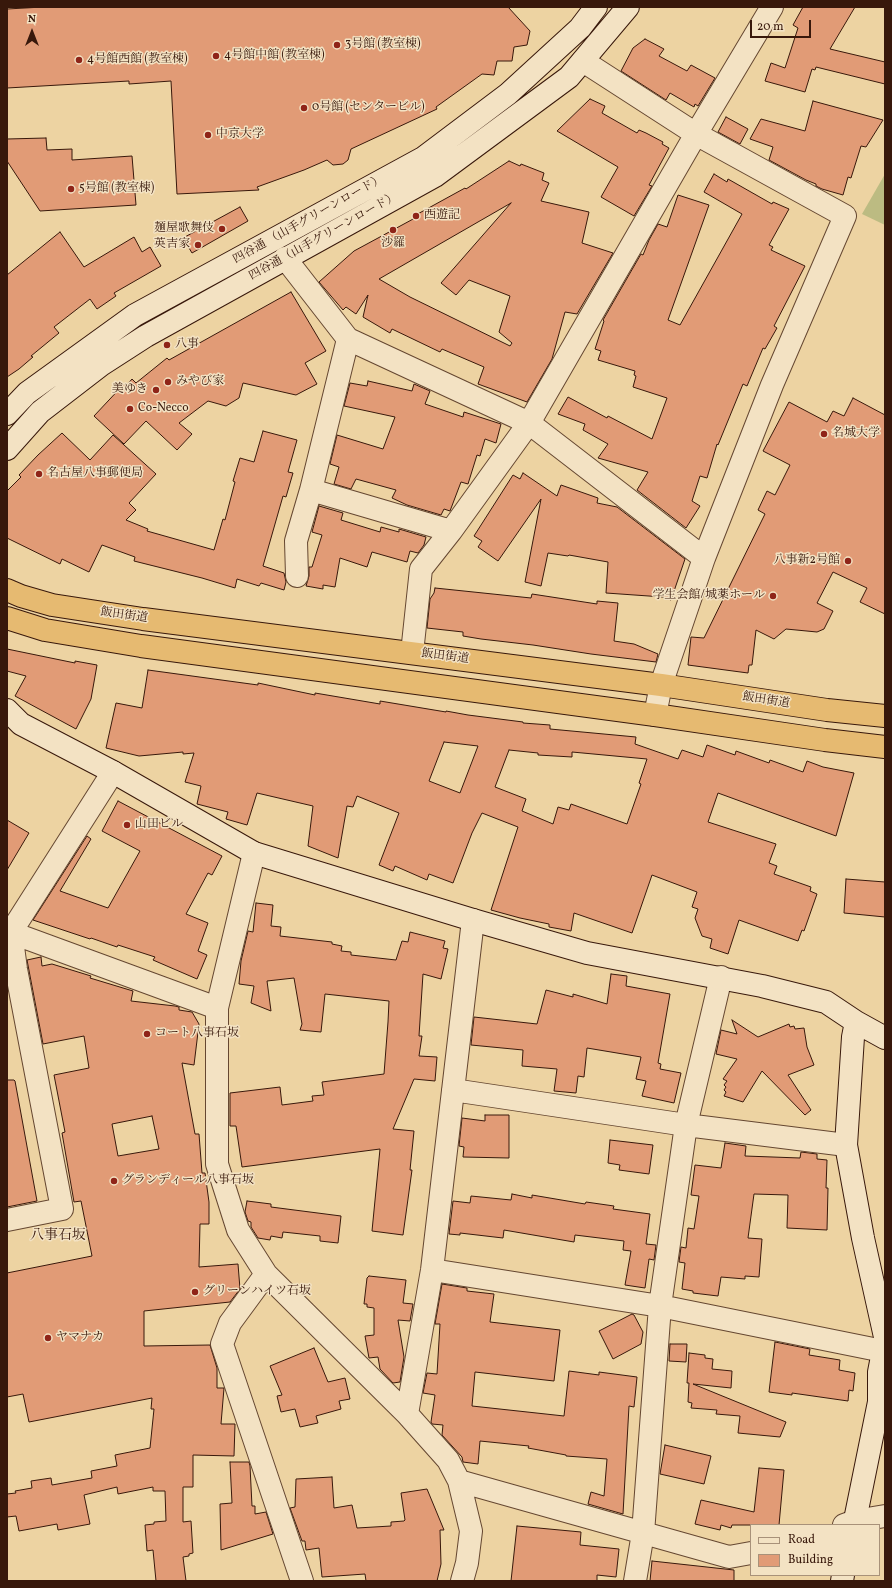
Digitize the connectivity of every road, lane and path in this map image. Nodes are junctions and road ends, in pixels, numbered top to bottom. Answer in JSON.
{"nodes":[{"id":1,"x":596,"y":7,"type":"edge"},
{"id":2,"x":628,"y":7,"type":"edge"},
{"id":3,"x":772,"y":7,"type":"edge"},
{"id":4,"x":583,"y":61,"type":"junction"},
{"id":5,"x":696,"y":134,"type":"junction"},
{"id":6,"x":285,"y":258,"type":"junction"},
{"id":7,"x":348,"y":340,"type":"junction"},
{"id":8,"x":7,"y":414,"type":"edge"},
{"id":9,"x":529,"y":423,"type":"junction"},
{"id":10,"x":7,"y":449,"type":"edge"},
{"id":11,"x":311,"y":490,"type":"junction"},
{"id":12,"x":451,"y":531,"type":"junction"},
{"id":13,"x":704,"y":558,"type":"junction"},
{"id":14,"x":297,"y":576,"type":"dead end"},
{"id":15,"x":7,"y":590,"type":"edge"},
{"id":16,"x":7,"y":618,"type":"edge"},
{"id":17,"x":412,"y":653,"type":"junction"},
{"id":18,"x":660,"y":685,"type":"junction"},
{"id":19,"x":7,"y":710,"type":"edge"},
{"id":20,"x":655,"y":714,"type":"junction"},
{"id":21,"x":885,"y":716,"type":"edge"},
{"id":22,"x":885,"y":747,"type":"edge"},
{"id":23,"x":113,"y":772,"type":"junction"},
{"id":24,"x":254,"y":853,"type":"junction"},
{"id":25,"x":474,"y":920,"type":"junction"},
{"id":26,"x":9,"y":932,"type":"edge"},
{"id":27,"x":11,"y":970,"type":"edge"},
{"id":28,"x":721,"y":978,"type":"junction"},
{"id":29,"x":217,"y":1008,"type":"junction"},
{"id":30,"x":856,"y":1022,"type":"junction"},
{"id":31,"x":885,"y":1038,"type":"edge"},
{"id":32,"x":453,"y":1090,"type":"junction"},
{"id":33,"x":686,"y":1124,"type":"junction"},
{"id":34,"x":846,"y":1145,"type":"junction"},
{"id":35,"x":7,"y":1220,"type":"edge"},
{"id":36,"x":432,"y":1270,"type":"junction"},
{"id":37,"x":266,"y":1274,"type":"junction"},
{"id":38,"x":660,"y":1306,"type":"junction"},
{"id":39,"x":884,"y":1343,"type":"edge"},
{"id":40,"x":407,"y":1414,"type":"junction"},
{"id":41,"x":459,"y":1481,"type":"junction"},
{"id":42,"x":885,"y":1516,"type":"edge"},
{"id":43,"x":851,"y":1524,"type":"edge"},
{"id":44,"x":643,"y":1533,"type":"junction"},
{"id":45,"x":750,"y":1553,"type":"edge"},
{"id":46,"x":302,"y":1581,"type":"edge"},
{"id":47,"x":462,"y":1581,"type":"edge"},
{"id":48,"x":635,"y":1581,"type":"edge"}],
"edges":[{"from":1,"to":8,"type":"street","name":"四谷通 （山手グリーンロード）"},
{"from":2,"to":4,"type":"street","name":"四谷通（山手グリーンロード）"},
{"from":3,"to":5,"type":"street"},
{"from":4,"to":5,"type":"street"},
{"from":4,"to":6,"type":"street","name":"四谷通（山手グリーンロード）"},
{"from":5,"to":9,"type":"street"},
{"from":5,"to":13,"type":"street"},
{"from":6,"to":7,"type":"street"},
{"from":6,"to":10,"type":"street","name":"四谷通（山手グリーンロード）"},
{"from":7,"to":9,"type":"street"},
{"from":7,"to":11,"type":"street"},
{"from":9,"to":12,"type":"street"},
{"from":9,"to":13,"type":"street"},
{"from":11,"to":12,"type":"street"},
{"from":11,"to":14,"type":"street"},
{"from":12,"to":17,"type":"street"},
{"from":13,"to":18,"type":"street"},
{"from":15,"to":17,"type":"highway","name":"飯田街道"},
{"from":16,"to":20,"type":"highway"},
{"from":17,"to":18,"type":"highway","name":"飯田街道"},
{"from":18,"to":20,"type":"street"},
{"from":18,"to":21,"type":"highway","name":"飯田街道"},
{"from":19,"to":23,"type":"street"},
{"from":20,"to":22,"type":"highway"},
{"from":23,"to":24,"type":"street"},
{"from":23,"to":26,"type":"street"},
{"from":24,"to":25,"type":"street"},
{"from":24,"to":29,"type":"street"},
{"from":25,"to":28,"type":"street"},
{"from":25,"to":32,"type":"street"},
{"from":26,"to":27,"type":"street"},
{"from":26,"to":29,"type":"street"},
{"from":27,"to":35,"type":"street"},
{"from":28,"to":30,"type":"street"},
{"from":28,"to":33,"type":"street"},
{"from":29,"to":37,"type":"street"},
{"from":30,"to":31,"type":"street"},
{"from":30,"to":34,"type":"street"},
{"from":32,"to":33,"type":"street"},
{"from":32,"to":36,"type":"street"},
{"from":33,"to":34,"type":"street"},
{"from":33,"to":38,"type":"street"},
{"from":34,"to":39,"type":"street"},
{"from":36,"to":38,"type":"street"},
{"from":36,"to":40,"type":"street"},
{"from":37,"to":40,"type":"street"},
{"from":37,"to":46,"type":"street"},
{"from":38,"to":39,"type":"street"},
{"from":38,"to":44,"type":"street"},
{"from":39,"to":43,"type":"street"},
{"from":40,"to":41,"type":"street"},
{"from":41,"to":44,"type":"street"},
{"from":41,"to":47,"type":"street"},
{"from":42,"to":43,"type":"street"},
{"from":44,"to":45,"type":"street"},
{"from":44,"to":48,"type":"street"}]}
